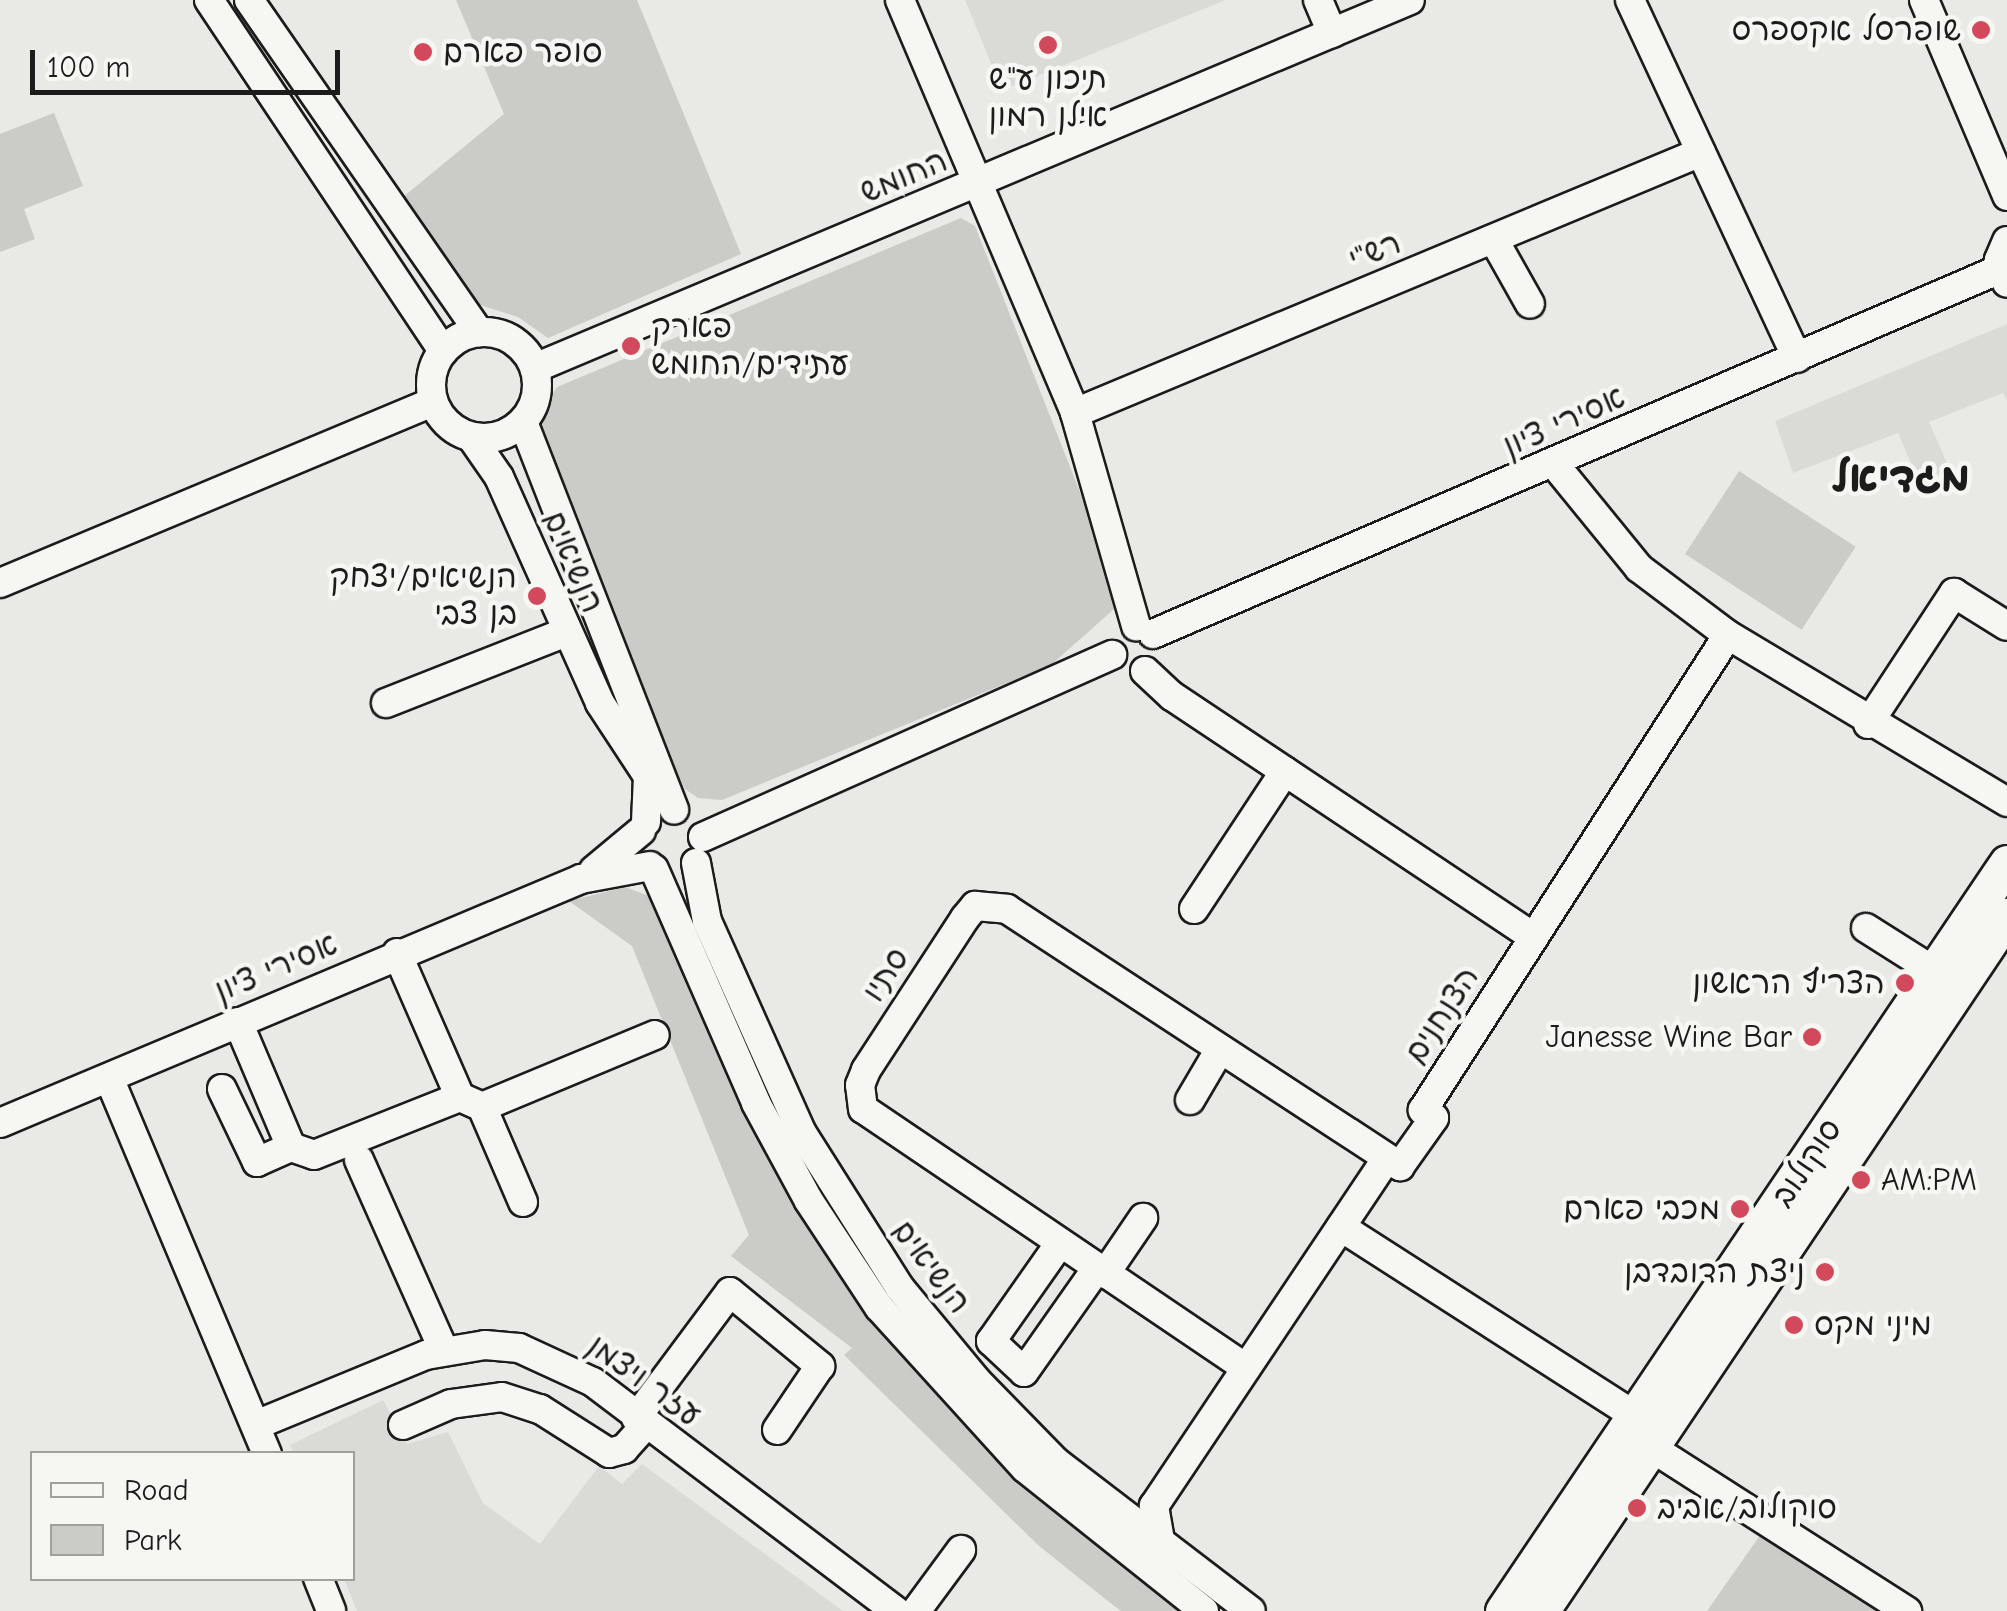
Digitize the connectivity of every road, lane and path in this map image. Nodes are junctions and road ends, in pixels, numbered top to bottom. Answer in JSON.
{"nodes":[{"id":1,"x":210,"y":0,"type":"edge"},
{"id":2,"x":248,"y":0,"type":"edge"},
{"id":3,"x":900,"y":0,"type":"edge"},
{"id":4,"x":1318,"y":0,"type":"edge"},
{"id":5,"x":1410,"y":0,"type":"edge"},
{"id":6,"x":1630,"y":0,"type":"edge"},
{"id":7,"x":1924,"y":0,"type":"edge"},
{"id":8,"x":1332,"y":33,"type":"junction"},
{"id":9,"x":1701,"y":152,"type":"junction"},
{"id":10,"x":977,"y":184,"type":"junction"},
{"id":11,"x":2007,"y":196,"type":"edge"},
{"id":12,"x":1494,"y":240,"type":"junction"},
{"id":13,"x":2007,"y":241,"type":"edge"},
{"id":14,"x":2004,"y":276,"type":"edge"},
{"id":15,"x":1530,"y":304,"type":"dead end"},
{"id":16,"x":478,"y":332,"type":"junction"},
{"id":17,"x":443,"y":351,"type":"junction"},
{"id":18,"x":1797,"y":358,"type":"junction"},
{"id":19,"x":535,"y":368,"type":"junction"},
{"id":20,"x":433,"y":402,"type":"junction"},
{"id":21,"x":1075,"y":412,"type":"junction"},
{"id":22,"x":523,"y":422,"type":"junction"},
{"id":23,"x":472,"y":438,"type":"junction"},
{"id":24,"x":1555,"y":465,"type":"junction"},
{"id":25,"x":0,"y":582,"type":"edge"},
{"id":26,"x":2007,"y":626,"type":"edge"},
{"id":27,"x":1144,"y":630,"type":"junction"},
{"id":28,"x":564,"y":633,"type":"junction"},
{"id":29,"x":1728,"y":635,"type":"junction"},
{"id":30,"x":1112,"y":655,"type":"junction"},
{"id":31,"x":1145,"y":671,"type":"junction"},
{"id":32,"x":386,"y":703,"type":"dead end"},
{"id":33,"x":1868,"y":724,"type":"junction"},
{"id":34,"x":1285,"y":771,"type":"junction"},
{"id":35,"x":2007,"y":802,"type":"edge"},
{"id":36,"x":674,"y":810,"type":"junction"},
{"id":37,"x":643,"y":826,"type":"junction"},
{"id":38,"x":699,"y":850,"type":"junction"},
{"id":39,"x":2007,"y":863,"type":"edge"},
{"id":40,"x":652,"y":868,"type":"junction"},
{"id":41,"x":581,"y":879,"type":"junction"},
{"id":42,"x":1194,"y":909,"type":"dead end"},
{"id":43,"x":2007,"y":916,"type":"edge"},
{"id":44,"x":1866,"y":928,"type":"dead end"},
{"id":45,"x":1534,"y":937,"type":"junction"},
{"id":46,"x":398,"y":953,"type":"junction"},
{"id":47,"x":1934,"y":971,"type":"junction"},
{"id":48,"x":238,"y":1022,"type":"junction"},
{"id":49,"x":655,"y":1034,"type":"dead end"},
{"id":50,"x":1220,"y":1049,"type":"junction"},
{"id":51,"x":109,"y":1078,"type":"junction"},
{"id":52,"x":222,"y":1089,"type":"dead end"},
{"id":53,"x":1190,"y":1100,"type":"dead end"},
{"id":54,"x":471,"y":1102,"type":"junction"},
{"id":55,"x":0,"y":1123,"type":"edge"},
{"id":56,"x":290,"y":1146,"type":"junction"},
{"id":57,"x":359,"y":1160,"type":"dead end"},
{"id":58,"x":1386,"y":1161,"type":"junction"},
{"id":59,"x":523,"y":1202,"type":"dead end"},
{"id":60,"x":1142,"y":1218,"type":"dead end"},
{"id":61,"x":1341,"y":1227,"type":"junction"},
{"id":62,"x":1060,"y":1243,"type":"junction"},
{"id":63,"x":1101,"y":1271,"type":"junction"},
{"id":64,"x":444,"y":1351,"type":"junction"},
{"id":65,"x":1246,"y":1368,"type":"junction"},
{"id":66,"x":641,"y":1422,"type":"junction"},
{"id":67,"x":256,"y":1425,"type":"junction"},
{"id":68,"x":403,"y":1425,"type":"dead end"},
{"id":69,"x":777,"y":1430,"type":"dead end"},
{"id":70,"x":1645,"y":1432,"type":"junction"},
{"id":71,"x":267,"y":1451,"type":"edge"},
{"id":72,"x":1154,"y":1506,"type":"junction"},
{"id":73,"x":1120,"y":1515,"type":"junction"},
{"id":74,"x":1160,"y":1546,"type":"junction"},
{"id":75,"x":961,"y":1550,"type":"dead end"},
{"id":76,"x":319,"y":1581,"type":"edge"},
{"id":77,"x":331,"y":1611,"type":"edge"},
{"id":78,"x":896,"y":1611,"type":"edge"},
{"id":79,"x":916,"y":1611,"type":"edge"},
{"id":80,"x":1204,"y":1611,"type":"edge"},
{"id":81,"x":1251,"y":1611,"type":"edge"},
{"id":82,"x":1504,"y":1611,"type":"edge"},
{"id":83,"x":1541,"y":1611,"type":"edge"},
{"id":84,"x":1907,"y":1611,"type":"edge"}],
"edges":[{"from":1,"to":17,"type":"street"},
{"from":2,"to":16,"type":"street"},
{"from":3,"to":10,"type":"street"},
{"from":4,"to":8,"type":"street"},
{"from":5,"to":8,"type":"street","name":"החומש"},
{"from":6,"to":9,"type":"street"},
{"from":7,"to":11,"type":"street"},
{"from":8,"to":10,"type":"street","name":"החומש"},
{"from":9,"to":12,"type":"street","name":"רש\"י"},
{"from":9,"to":18,"type":"street"},
{"from":10,"to":19,"type":"street","name":"החומש"},
{"from":10,"to":21,"type":"street"},
{"from":12,"to":15,"type":"street"},
{"from":12,"to":21,"type":"street","name":"רש\"י"},
{"from":13,"to":14,"type":"street"},
{"from":14,"to":18,"type":"street","name":"אסירי ציון"},
{"from":16,"to":17,"type":"street"},
{"from":16,"to":19,"type":"street"},
{"from":17,"to":20,"type":"street"},
{"from":18,"to":24,"type":"street","name":"אסירי ציון"},
{"from":19,"to":22,"type":"street"},
{"from":20,"to":23,"type":"street"},
{"from":20,"to":25,"type":"street"},
{"from":21,"to":27,"type":"street"},
{"from":22,"to":23,"type":"street"},
{"from":22,"to":36,"type":"street","name":"הנשיאים"},
{"from":23,"to":28,"type":"street","name":"הנשיאים"},
{"from":24,"to":27,"type":"street","name":"אסירי ציון"},
{"from":24,"to":29,"type":"street"},
{"from":26,"to":33,"type":"street"},
{"from":27,"to":30,"type":"street"},
{"from":27,"to":31,"type":"street"},
{"from":28,"to":32,"type":"street"},
{"from":28,"to":37,"type":"street","name":"הנשיאים"},
{"from":29,"to":33,"type":"street"},
{"from":29,"to":45,"type":"street","name":"הצנחנים"},
{"from":30,"to":31,"type":"street"},
{"from":30,"to":38,"type":"street"},
{"from":31,"to":34,"type":"street"},
{"from":33,"to":35,"type":"street"},
{"from":34,"to":42,"type":"street"},
{"from":34,"to":45,"type":"street"},
{"from":36,"to":37,"type":"street"},
{"from":36,"to":38,"type":"street"},
{"from":37,"to":40,"type":"street"},
{"from":37,"to":41,"type":"street","name":"אסירי ציון"},
{"from":38,"to":40,"type":"street"},
{"from":38,"to":73,"type":"street","name":"הנשיאים"},
{"from":39,"to":47,"type":"main road","name":"סוקולוב"},
{"from":40,"to":41,"type":"street","name":"אסירי ציון"},
{"from":40,"to":80,"type":"street","name":"הנשיאים"},
{"from":41,"to":46,"type":"street","name":"אסירי ציון"},
{"from":43,"to":70,"type":"main road","name":"סוקולוב"},
{"from":44,"to":47,"type":"street"},
{"from":45,"to":58,"type":"street","name":"הצנחנים"},
{"from":46,"to":48,"type":"street","name":"אסירי ציון"},
{"from":46,"to":54,"type":"street"},
{"from":47,"to":70,"type":"main road","name":"סוקולוב"},
{"from":48,"to":51,"type":"street","name":"אסירי ציון"},
{"from":48,"to":56,"type":"street"},
{"from":49,"to":54,"type":"street"},
{"from":50,"to":53,"type":"street"},
{"from":50,"to":58,"type":"street","name":"סתיו"},
{"from":50,"to":62,"type":"street","name":"סתיו"},
{"from":51,"to":55,"type":"street","name":"אסירי ציון"},
{"from":51,"to":67,"type":"street"},
{"from":52,"to":56,"type":"street"},
{"from":54,"to":56,"type":"street"},
{"from":54,"to":59,"type":"street"},
{"from":57,"to":64,"type":"street"},
{"from":58,"to":61,"type":"street","name":"הצנחנים"},
{"from":60,"to":63,"type":"street"},
{"from":61,"to":65,"type":"street","name":"הצנחנים"},
{"from":61,"to":70,"type":"street"},
{"from":62,"to":63,"type":"street","name":"סתיו"},
{"from":62,"to":63,"type":"street"},
{"from":63,"to":65,"type":"street","name":"סתיו"},
{"from":64,"to":66,"type":"street","name":"עזר ויצמן"},
{"from":64,"to":67,"type":"street","name":"עזר ויצמן"},
{"from":65,"to":72,"type":"street","name":"הצנחנים"},
{"from":66,"to":68,"type":"street"},
{"from":66,"to":69,"type":"street"},
{"from":66,"to":78,"type":"street","name":"עזר ויצמן"},
{"from":67,"to":71,"type":"street"},
{"from":70,"to":82,"type":"main road","name":"סוקולוב"},
{"from":70,"to":83,"type":"main road","name":"סוקולוב"},
{"from":70,"to":84,"type":"street"},
{"from":72,"to":73,"type":"street"},
{"from":72,"to":74,"type":"street"},
{"from":73,"to":74,"type":"street","name":"הנשיאים"},
{"from":74,"to":81,"type":"street","name":"הנשיאים"},
{"from":75,"to":79,"type":"street"},
{"from":76,"to":77,"type":"street"}]}
